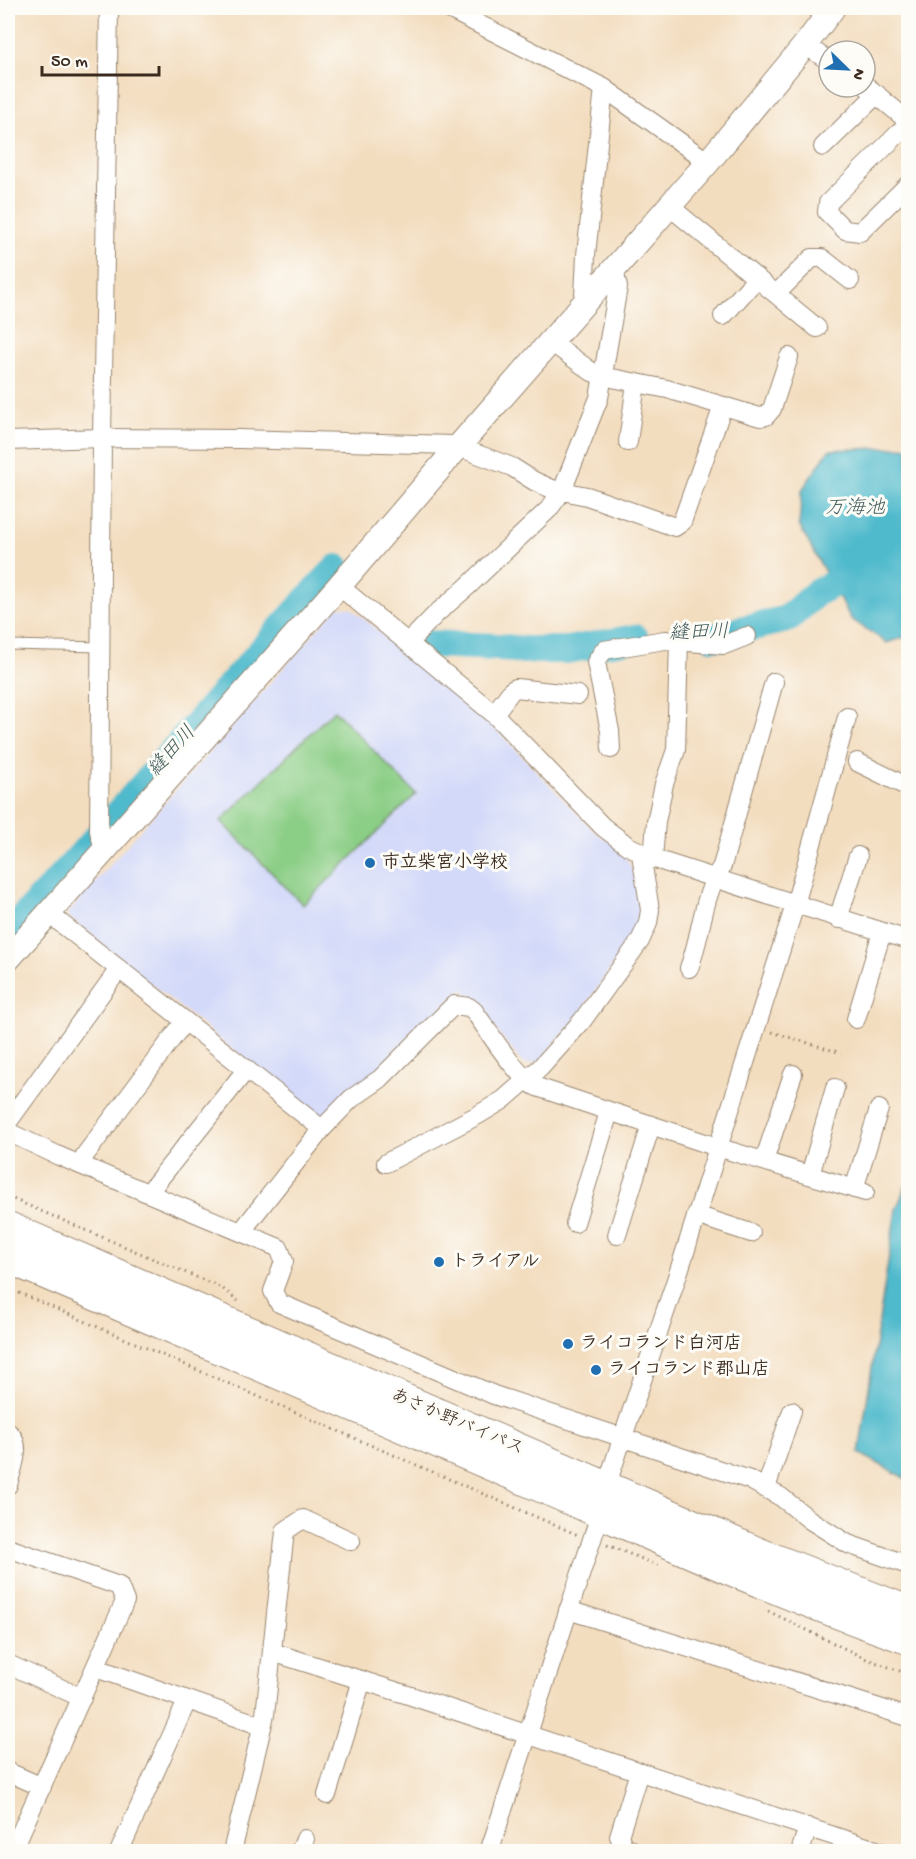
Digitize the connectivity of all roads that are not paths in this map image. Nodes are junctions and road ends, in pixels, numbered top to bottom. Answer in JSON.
{"nodes":[{"id":1,"x":109,"y":8,"type":"edge"},
{"id":2,"x":447,"y":8,"type":"edge"},
{"id":3,"x":833,"y":8,"type":"edge"},
{"id":4,"x":805,"y":45,"type":"junction"},
{"id":5,"x":817,"y":52,"type":"edge"},
{"id":6,"x":604,"y":88,"type":"junction"},
{"id":7,"x":877,"y":94,"type":"edge"},
{"id":8,"x":863,"y":99,"type":"edge"},
{"id":9,"x":909,"y":123,"type":"edge"},
{"id":10,"x":823,"y":147,"type":"dead end"},
{"id":11,"x":708,"y":162,"type":"junction"},
{"id":12,"x":909,"y":185,"type":"edge"},
{"id":13,"x":669,"y":206,"type":"junction"},
{"id":14,"x":614,"y":270,"type":"junction"},
{"id":15,"x":756,"y":278,"type":"junction"},
{"id":16,"x":850,"y":280,"type":"dead end"},
{"id":17,"x":776,"y":294,"type":"junction"},
{"id":18,"x":585,"y":303,"type":"junction"},
{"id":19,"x":723,"y":316,"type":"dead end"},
{"id":20,"x":817,"y":328,"type":"dead end"},
{"id":21,"x":551,"y":342,"type":"junction"},
{"id":22,"x":789,"y":357,"type":"dead end"},
{"id":23,"x":602,"y":376,"type":"junction"},
{"id":24,"x":636,"y":383,"type":"junction"},
{"id":25,"x":723,"y":406,"type":"junction"},
{"id":26,"x":102,"y":438,"type":"junction"},
{"id":27,"x":8,"y":441,"type":"edge"},
{"id":28,"x":628,"y":442,"type":"dead end"},
{"id":29,"x":458,"y":447,"type":"junction"},
{"id":30,"x":562,"y":491,"type":"junction"},
{"id":31,"x":339,"y":586,"type":"junction"},
{"id":32,"x":747,"y":636,"type":"dead end"},
{"id":33,"x":679,"y":641,"type":"junction"},
{"id":34,"x":408,"y":644,"type":"junction"},
{"id":35,"x":8,"y":645,"type":"edge"},
{"id":36,"x":102,"y":647,"type":"junction"},
{"id":37,"x":774,"y":682,"type":"dead end"},
{"id":38,"x":578,"y":695,"type":"dead end"},
{"id":39,"x":494,"y":714,"type":"junction"},
{"id":40,"x":846,"y":717,"type":"dead end"},
{"id":41,"x":611,"y":749,"type":"dead end"},
{"id":42,"x":857,"y":762,"type":"dead end"},
{"id":43,"x":909,"y":787,"type":"edge"},
{"id":44,"x":104,"y":849,"type":"junction"},
{"id":45,"x":647,"y":856,"type":"junction"},
{"id":46,"x":858,"y":856,"type":"dead end"},
{"id":47,"x":713,"y":879,"type":"junction"},
{"id":48,"x":795,"y":905,"type":"junction"},
{"id":49,"x":48,"y":913,"type":"junction"},
{"id":50,"x":838,"y":919,"type":"junction"},
{"id":51,"x":882,"y":932,"type":"junction"},
{"id":52,"x":909,"y":940,"type":"edge"},
{"id":53,"x":8,"y":959,"type":"edge"},
{"id":54,"x":689,"y":968,"type":"dead end"},
{"id":55,"x":119,"y":969,"type":"junction"},
{"id":56,"x":856,"y":1019,"type":"dead end"},
{"id":57,"x":185,"y":1021,"type":"junction"},
{"id":58,"x":246,"y":1070,"type":"junction"},
{"id":59,"x":793,"y":1074,"type":"dead end"},
{"id":60,"x":527,"y":1080,"type":"junction"},
{"id":61,"x":835,"y":1088,"type":"dead end"},
{"id":62,"x":879,"y":1109,"type":"dead end"},
{"id":63,"x":609,"y":1112,"type":"junction"},
{"id":64,"x":8,"y":1122,"type":"edge"},
{"id":65,"x":651,"y":1125,"type":"junction"},
{"id":66,"x":322,"y":1129,"type":"junction"},
{"id":67,"x":8,"y":1132,"type":"edge"},
{"id":68,"x":717,"y":1147,"type":"junction"},
{"id":69,"x":764,"y":1161,"type":"junction"},
{"id":70,"x":386,"y":1163,"type":"dead end"},
{"id":71,"x":81,"y":1165,"type":"junction"},
{"id":72,"x":810,"y":1175,"type":"junction"},
{"id":73,"x":151,"y":1194,"type":"junction"},
{"id":74,"x":696,"y":1215,"type":"junction"},
{"id":75,"x":575,"y":1223,"type":"dead end"},
{"id":76,"x":8,"y":1228,"type":"edge"},
{"id":77,"x":241,"y":1232,"type":"junction"},
{"id":78,"x":751,"y":1233,"type":"dead end"},
{"id":79,"x":617,"y":1234,"type":"dead end"},
{"id":80,"x":8,"y":1257,"type":"edge"},
{"id":81,"x":792,"y":1411,"type":"dead end"},
{"id":82,"x":8,"y":1432,"type":"edge"},
{"id":83,"x":622,"y":1438,"type":"junction"},
{"id":84,"x":8,"y":1485,"type":"edge"},
{"id":85,"x":766,"y":1488,"type":"junction"},
{"id":86,"x":603,"y":1500,"type":"junction"},
{"id":87,"x":351,"y":1541,"type":"dead end"},
{"id":88,"x":8,"y":1548,"type":"edge"},
{"id":89,"x":909,"y":1565,"type":"edge"},
{"id":90,"x":568,"y":1610,"type":"junction"},
{"id":91,"x":909,"y":1612,"type":"edge"},
{"id":92,"x":909,"y":1638,"type":"edge"},
{"id":93,"x":272,"y":1652,"type":"junction"},
{"id":94,"x":8,"y":1664,"type":"edge"},
{"id":95,"x":96,"y":1668,"type":"junction"},
{"id":96,"x":362,"y":1680,"type":"junction"},
{"id":97,"x":82,"y":1698,"type":"junction"},
{"id":98,"x":187,"y":1701,"type":"junction"},
{"id":99,"x":909,"y":1717,"type":"edge"},
{"id":100,"x":262,"y":1726,"type":"junction"},
{"id":101,"x":526,"y":1735,"type":"junction"},
{"id":102,"x":8,"y":1772,"type":"edge"},
{"id":103,"x":639,"y":1772,"type":"junction"},
{"id":104,"x":42,"y":1787,"type":"junction"},
{"id":105,"x":327,"y":1795,"type":"dead end"},
{"id":106,"x":808,"y":1827,"type":"junction"},
{"id":107,"x":12,"y":1851,"type":"edge"},
{"id":108,"x":119,"y":1851,"type":"edge"},
{"id":109,"x":232,"y":1851,"type":"edge"},
{"id":110,"x":489,"y":1851,"type":"edge"},
{"id":111,"x":637,"y":1851,"type":"edge"},
{"id":112,"x":800,"y":1851,"type":"edge"},
{"id":113,"x":882,"y":1851,"type":"edge"}],
"edges":[{"from":1,"to":26,"type":"street"},
{"from":2,"to":6,"type":"street"},
{"from":3,"to":4,"type":"street"},
{"from":4,"to":5,"type":"street"},
{"from":4,"to":11,"type":"street"},
{"from":6,"to":11,"type":"street"},
{"from":6,"to":18,"type":"street"},
{"from":7,"to":9,"type":"street"},
{"from":8,"to":10,"type":"street"},
{"from":9,"to":12,"type":"street"},
{"from":11,"to":13,"type":"street"},
{"from":13,"to":14,"type":"street"},
{"from":13,"to":15,"type":"street"},
{"from":14,"to":18,"type":"street"},
{"from":14,"to":23,"type":"street"},
{"from":15,"to":17,"type":"street"},
{"from":15,"to":19,"type":"street"},
{"from":16,"to":17,"type":"street"},
{"from":17,"to":20,"type":"street"},
{"from":18,"to":21,"type":"street"},
{"from":21,"to":23,"type":"street"},
{"from":21,"to":29,"type":"street"},
{"from":22,"to":25,"type":"street"},
{"from":23,"to":24,"type":"street"},
{"from":23,"to":30,"type":"street"},
{"from":24,"to":25,"type":"street"},
{"from":24,"to":28,"type":"street"},
{"from":25,"to":30,"type":"street"},
{"from":26,"to":27,"type":"street"},
{"from":26,"to":29,"type":"street"},
{"from":26,"to":36,"type":"street"},
{"from":29,"to":30,"type":"street"},
{"from":29,"to":31,"type":"street"},
{"from":30,"to":34,"type":"street"},
{"from":31,"to":34,"type":"street"},
{"from":31,"to":44,"type":"street"},
{"from":32,"to":33,"type":"street"},
{"from":33,"to":41,"type":"street"},
{"from":33,"to":45,"type":"street"},
{"from":34,"to":39,"type":"street"},
{"from":35,"to":36,"type":"lane"},
{"from":36,"to":44,"type":"street"},
{"from":37,"to":47,"type":"street"},
{"from":38,"to":39,"type":"street"},
{"from":39,"to":45,"type":"street"},
{"from":40,"to":48,"type":"street"},
{"from":42,"to":43,"type":"street"},
{"from":44,"to":49,"type":"street"},
{"from":45,"to":47,"type":"street"},
{"from":45,"to":60,"type":"street"},
{"from":46,"to":50,"type":"street"},
{"from":47,"to":48,"type":"street"},
{"from":47,"to":54,"type":"street"},
{"from":48,"to":50,"type":"street"},
{"from":48,"to":68,"type":"street"},
{"from":49,"to":53,"type":"street"},
{"from":49,"to":55,"type":"street"},
{"from":50,"to":51,"type":"street"},
{"from":51,"to":52,"type":"street"},
{"from":51,"to":56,"type":"street"},
{"from":55,"to":57,"type":"street"},
{"from":55,"to":64,"type":"street"},
{"from":57,"to":58,"type":"street"},
{"from":57,"to":71,"type":"street"},
{"from":58,"to":66,"type":"street"},
{"from":58,"to":73,"type":"street"},
{"from":59,"to":69,"type":"street"},
{"from":60,"to":63,"type":"street"},
{"from":60,"to":66,"type":"street"},
{"from":60,"to":70,"type":"street"},
{"from":61,"to":72,"type":"street"},
{"from":62,"to":72,"type":"street"},
{"from":63,"to":65,"type":"street"},
{"from":63,"to":75,"type":"street"},
{"from":65,"to":68,"type":"street"},
{"from":65,"to":79,"type":"street"},
{"from":66,"to":77,"type":"street"},
{"from":67,"to":71,"type":"street"},
{"from":68,"to":69,"type":"street"},
{"from":68,"to":74,"type":"street"},
{"from":69,"to":72,"type":"street"},
{"from":71,"to":73,"type":"street"},
{"from":73,"to":77,"type":"street"},
{"from":74,"to":78,"type":"street"},
{"from":74,"to":83,"type":"street"},
{"from":76,"to":86,"type":"highway","name":"あさか野バイパス"},
{"from":77,"to":83,"type":"street"},
{"from":80,"to":86,"type":"highway","name":"あさか野バイパス"},
{"from":81,"to":85,"type":"street"},
{"from":82,"to":84,"type":"street"},
{"from":83,"to":85,"type":"street"},
{"from":83,"to":86,"type":"street"},
{"from":85,"to":89,"type":"street"},
{"from":86,"to":90,"type":"street"},
{"from":86,"to":91,"type":"highway","name":"あさか野バイパス"},
{"from":86,"to":92,"type":"highway","name":"あさか野バイパス"},
{"from":87,"to":93,"type":"street"},
{"from":88,"to":95,"type":"street"},
{"from":90,"to":99,"type":"street"},
{"from":90,"to":101,"type":"street"},
{"from":93,"to":96,"type":"street"},
{"from":93,"to":100,"type":"street"},
{"from":94,"to":97,"type":"street"},
{"from":95,"to":97,"type":"street"},
{"from":95,"to":98,"type":"street"},
{"from":96,"to":101,"type":"street"},
{"from":96,"to":105,"type":"street"},
{"from":97,"to":104,"type":"street"},
{"from":98,"to":100,"type":"street"},
{"from":98,"to":108,"type":"street"},
{"from":100,"to":109,"type":"street"},
{"from":101,"to":103,"type":"street"},
{"from":101,"to":110,"type":"street"},
{"from":102,"to":104,"type":"street"},
{"from":103,"to":106,"type":"street"},
{"from":103,"to":111,"type":"street"},
{"from":104,"to":107,"type":"street"},
{"from":106,"to":112,"type":"street"},
{"from":106,"to":113,"type":"street"}]}
